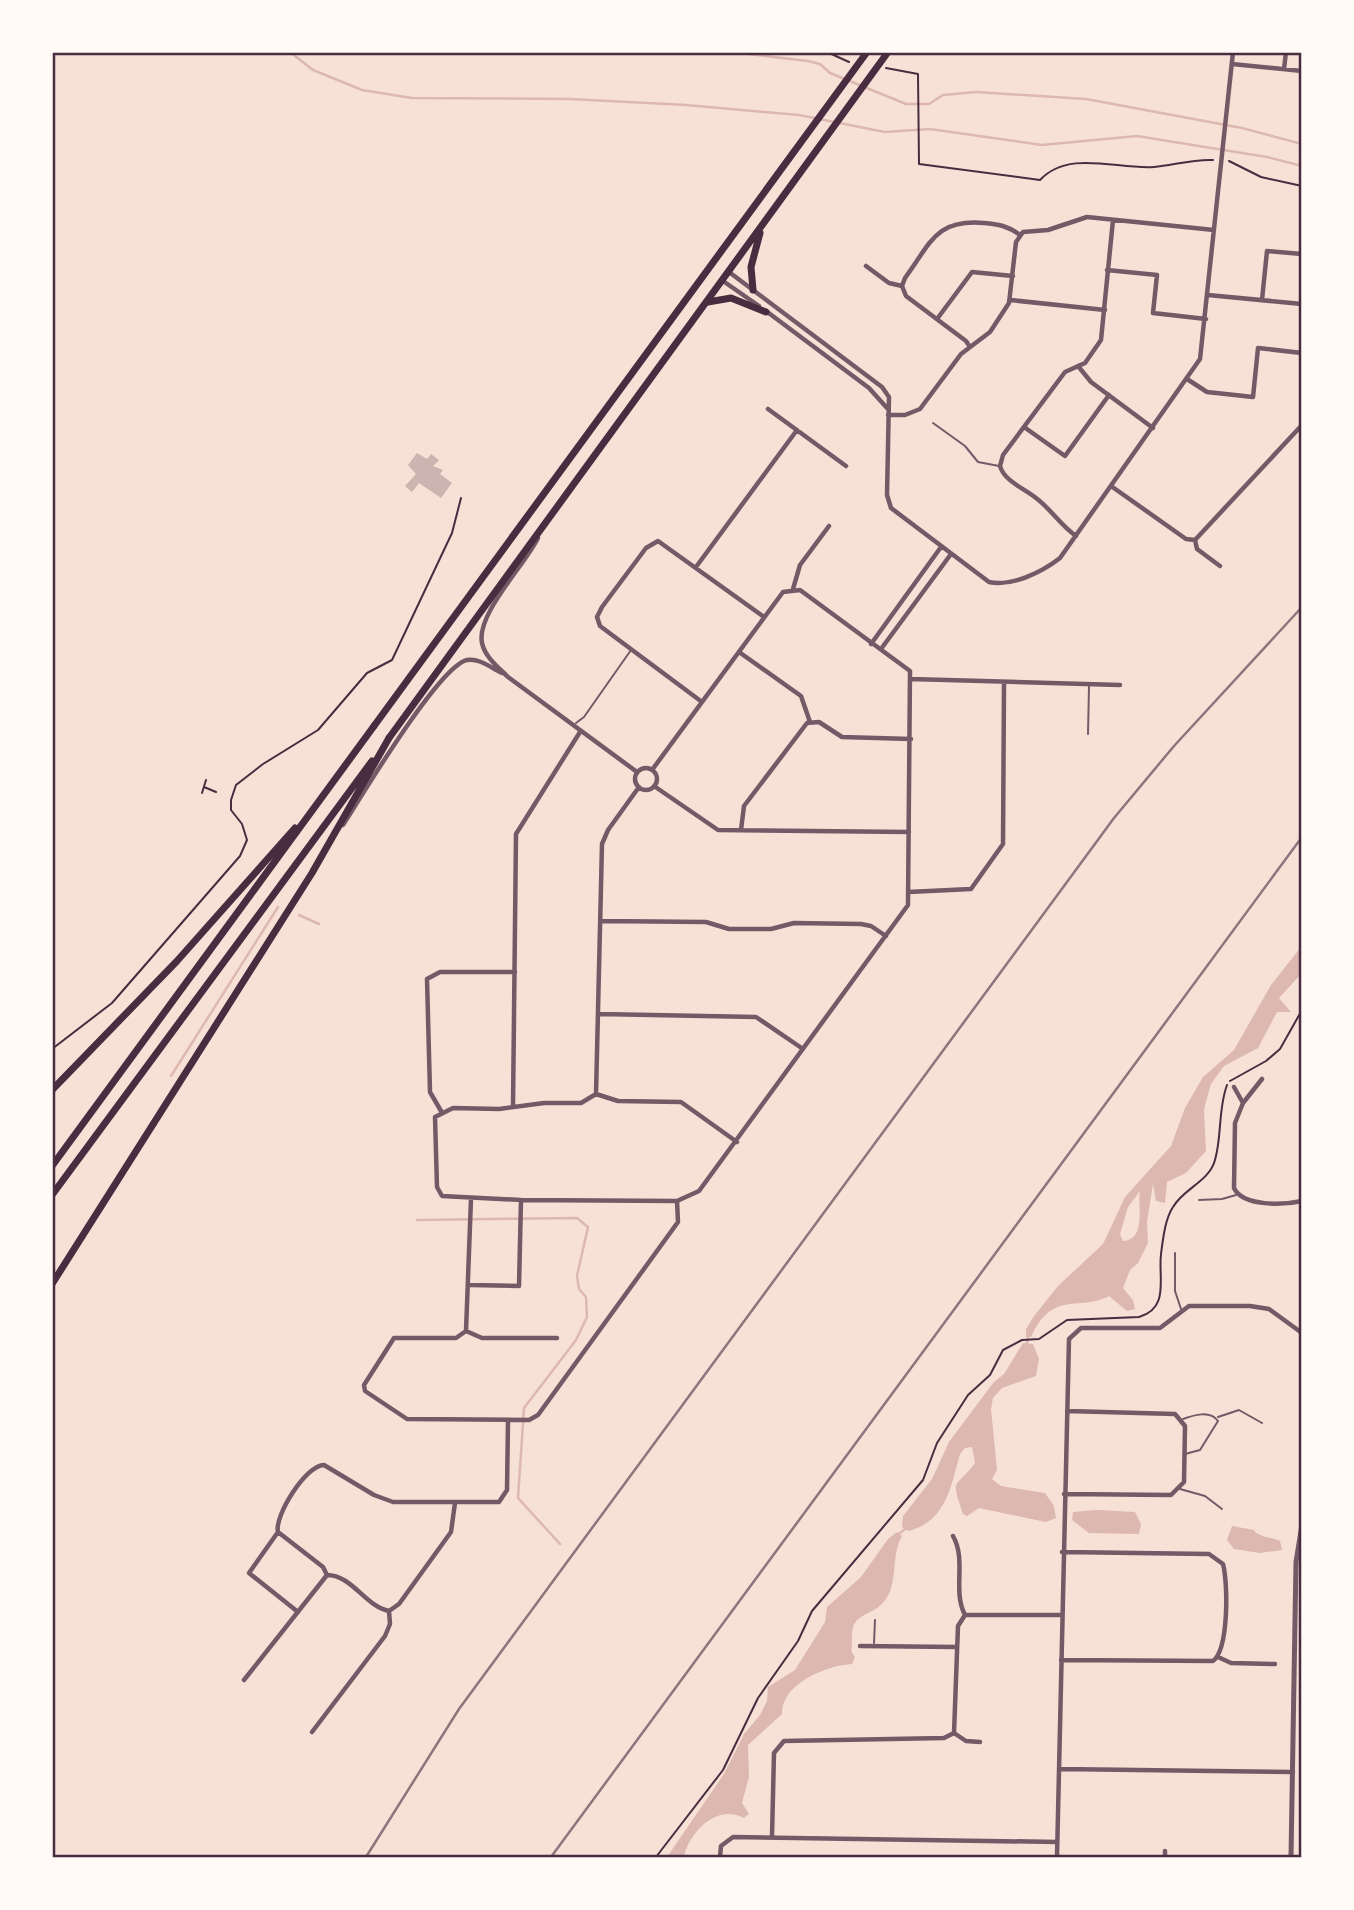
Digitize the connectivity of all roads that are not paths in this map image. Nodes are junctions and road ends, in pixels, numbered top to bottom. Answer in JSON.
{"nodes":[{"id":1,"x":888,"y":52,"type":"edge"},
{"id":2,"x":1233,"y":52,"type":"edge"},
{"id":3,"x":1286,"y":52,"type":"edge"},
{"id":4,"x":867,"y":53,"type":"edge"},
{"id":5,"x":1232,"y":64,"type":"junction"},
{"id":6,"x":1284,"y":69,"type":"junction"},
{"id":7,"x":1301,"y":71,"type":"edge"},
{"id":8,"x":1112,"y":220,"type":"junction"},
{"id":9,"x":761,"y":229,"type":"junction"},
{"id":10,"x":1214,"y":230,"type":"junction"},
{"id":11,"x":1020,"y":235,"type":"junction"},
{"id":12,"x":1301,"y":254,"type":"edge"},
{"id":13,"x":866,"y":265,"type":"dead end"},
{"id":14,"x":712,"y":268,"type":"junction"},
{"id":15,"x":1107,"y":270,"type":"junction"},
{"id":16,"x":729,"y":272,"type":"junction"},
{"id":17,"x":1013,"y":275,"type":"junction"},
{"id":18,"x":723,"y":281,"type":"junction"},
{"id":19,"x":902,"y":286,"type":"junction"},
{"id":20,"x":753,"y":290,"type":"junction"},
{"id":21,"x":1208,"y":295,"type":"junction"},
{"id":22,"x":1010,"y":300,"type":"junction"},
{"id":23,"x":1262,"y":300,"type":"junction"},
{"id":24,"x":708,"y":302,"type":"junction"},
{"id":25,"x":1301,"y":304,"type":"edge"},
{"id":26,"x":1105,"y":310,"type":"junction"},
{"id":27,"x":766,"y":312,"type":"junction"},
{"id":28,"x":1206,"y":318,"type":"junction"},
{"id":29,"x":937,"y":319,"type":"junction"},
{"id":30,"x":970,"y":347,"type":"junction"},
{"id":31,"x":1301,"y":353,"type":"edge"},
{"id":32,"x":1079,"y":366,"type":"junction"},
{"id":33,"x":1187,"y":379,"type":"junction"},
{"id":34,"x":1109,"y":395,"type":"junction"},
{"id":35,"x":768,"y":409,"type":"dead end"},
{"id":36,"x":888,"y":412,"type":"junction"},
{"id":37,"x":933,"y":423,"type":"dead end"},
{"id":38,"x":1301,"y":425,"type":"edge"},
{"id":39,"x":1024,"y":427,"type":"junction"},
{"id":40,"x":1153,"y":428,"type":"junction"},
{"id":41,"x":797,"y":430,"type":"junction"},
{"id":42,"x":846,"y":466,"type":"dead end"},
{"id":43,"x":1000,"y":466,"type":"junction"},
{"id":44,"x":1111,"y":486,"type":"junction"},
{"id":45,"x":529,"y":516,"type":"junction"},
{"id":46,"x":829,"y":526,"type":"dead end"},
{"id":47,"x":543,"y":528,"type":"junction"},
{"id":48,"x":1076,"y":536,"type":"junction"},
{"id":49,"x":1195,"y":540,"type":"junction"},
{"id":50,"x":941,"y":547,"type":"junction"},
{"id":51,"x":951,"y":554,"type":"junction"},
{"id":52,"x":1220,"y":566,"type":"dead end"},
{"id":53,"x":696,"y":567,"type":"junction"},
{"id":54,"x":793,"y":589,"type":"junction"},
{"id":55,"x":764,"y":617,"type":"junction"},
{"id":56,"x":871,"y":644,"type":"junction"},
{"id":57,"x":631,"y":649,"type":"junction"},
{"id":58,"x":881,"y":649,"type":"junction"},
{"id":59,"x":739,"y":652,"type":"junction"},
{"id":60,"x":508,"y":677,"type":"junction"},
{"id":61,"x":911,"y":679,"type":"junction"},
{"id":62,"x":1004,"y":684,"type":"junction"},
{"id":63,"x":1089,"y":684,"type":"junction"},
{"id":64,"x":1120,"y":685,"type":"dead end"},
{"id":65,"x":702,"y":702,"type":"junction"},
{"id":66,"x":810,"y":722,"type":"junction"},
{"id":67,"x":572,"y":726,"type":"junction"},
{"id":68,"x":580,"y":732,"type":"junction"},
{"id":69,"x":1088,"y":734,"type":"dead end"},
{"id":70,"x":389,"y":738,"type":"junction"},
{"id":71,"x":911,"y":738,"type":"junction"},
{"id":72,"x":652,"y":769,"type":"junction"},
{"id":73,"x":637,"y":772,"type":"junction"},
{"id":74,"x":654,"y":786,"type":"junction"},
{"id":75,"x":639,"y":787,"type":"junction"},
{"id":76,"x":312,"y":809,"type":"junction"},
{"id":77,"x":741,"y":830,"type":"junction"},
{"id":78,"x":909,"y":831,"type":"junction"},
{"id":79,"x":312,"y":873,"type":"junction"},
{"id":80,"x":908,"y":892,"type":"junction"},
{"id":81,"x":601,"y":922,"type":"junction"},
{"id":82,"x":886,"y":936,"type":"junction"},
{"id":83,"x":515,"y":972,"type":"junction"},
{"id":84,"x":599,"y":1014,"type":"junction"},
{"id":85,"x":803,"y":1049,"type":"junction"},
{"id":86,"x":1262,"y":1079,"type":"dead end"},
{"id":87,"x":1234,"y":1087,"type":"dead end"},
{"id":88,"x":52,"y":1090,"type":"edge"},
{"id":89,"x":596,"y":1094,"type":"junction"},
{"id":90,"x":1243,"y":1102,"type":"junction"},
{"id":91,"x":513,"y":1107,"type":"junction"},
{"id":92,"x":441,"y":1111,"type":"junction"},
{"id":93,"x":737,"y":1142,"type":"junction"},
{"id":94,"x":52,"y":1166,"type":"edge"},
{"id":95,"x":52,"y":1195,"type":"edge"},
{"id":96,"x":1237,"y":1195,"type":"junction"},
{"id":97,"x":471,"y":1199,"type":"junction"},
{"id":98,"x":520,"y":1200,"type":"junction"},
{"id":99,"x":1199,"y":1200,"type":"dead end"},
{"id":100,"x":677,"y":1201,"type":"junction"},
{"id":101,"x":1301,"y":1201,"type":"edge"},
{"id":102,"x":1175,"y":1253,"type":"dead end"},
{"id":103,"x":52,"y":1284,"type":"edge"},
{"id":104,"x":470,"y":1285,"type":"junction"},
{"id":105,"x":1181,"y":1310,"type":"junction"},
{"id":106,"x":467,"y":1331,"type":"junction"},
{"id":107,"x":1301,"y":1333,"type":"edge"},
{"id":108,"x":558,"y":1338,"type":"dead end"},
{"id":109,"x":1067,"y":1411,"type":"junction"},
{"id":110,"x":1217,"y":1418,"type":"junction"},
{"id":111,"x":1182,"y":1419,"type":"junction"},
{"id":112,"x":508,"y":1420,"type":"junction"},
{"id":113,"x":1262,"y":1423,"type":"dead end"},
{"id":114,"x":1184,"y":1454,"type":"junction"},
{"id":115,"x":1180,"y":1489,"type":"junction"},
{"id":116,"x":1064,"y":1494,"type":"junction"},
{"id":117,"x":455,"y":1503,"type":"junction"},
{"id":118,"x":1222,"y":1509,"type":"dead end"},
{"id":119,"x":1300,"y":1528,"type":"edge"},
{"id":120,"x":278,"y":1532,"type":"junction"},
{"id":121,"x":953,"y":1536,"type":"dead end"},
{"id":122,"x":1062,"y":1552,"type":"junction"},
{"id":123,"x":327,"y":1575,"type":"junction"},
{"id":124,"x":389,"y":1611,"type":"junction"},
{"id":125,"x":298,"y":1612,"type":"junction"},
{"id":126,"x":965,"y":1615,"type":"junction"},
{"id":127,"x":1061,"y":1615,"type":"junction"},
{"id":128,"x":875,"y":1620,"type":"dead end"},
{"id":129,"x":860,"y":1646,"type":"dead end"},
{"id":130,"x":874,"y":1646,"type":"junction"},
{"id":131,"x":957,"y":1647,"type":"junction"},
{"id":132,"x":1218,"y":1657,"type":"junction"},
{"id":133,"x":1061,"y":1660,"type":"junction"},
{"id":134,"x":1275,"y":1664,"type":"dead end"},
{"id":135,"x":244,"y":1680,"type":"dead end"},
{"id":136,"x":312,"y":1732,"type":"dead end"},
{"id":137,"x":954,"y":1733,"type":"junction"},
{"id":138,"x":981,"y":1742,"type":"dead end"},
{"id":139,"x":1059,"y":1769,"type":"junction"},
{"id":140,"x":1293,"y":1772,"type":"junction"},
{"id":141,"x":772,"y":1838,"type":"junction"},
{"id":142,"x":1057,"y":1842,"type":"junction"},
{"id":143,"x":1165,"y":1851,"type":"dead end"},
{"id":144,"x":720,"y":1857,"type":"edge"},
{"id":145,"x":1057,"y":1857,"type":"edge"},
{"id":146,"x":1165,"y":1857,"type":"edge"},
{"id":147,"x":1291,"y":1857,"type":"edge"}],
"edges":[{"from":1,"to":9,"type":"highway"},
{"from":2,"to":5,"type":"street"},
{"from":3,"to":6,"type":"street"},
{"from":4,"to":14,"type":"highway"},
{"from":5,"to":6,"type":"street"},
{"from":5,"to":10,"type":"street"},
{"from":6,"to":7,"type":"street"},
{"from":8,"to":10,"type":"street"},
{"from":8,"to":11,"type":"street"},
{"from":8,"to":15,"type":"street"},
{"from":9,"to":16,"type":"highway"},
{"from":9,"to":20,"type":"highway"},
{"from":10,"to":21,"type":"street"},
{"from":11,"to":17,"type":"street"},
{"from":11,"to":19,"type":"street"},
{"from":12,"to":23,"type":"street"},
{"from":13,"to":19,"type":"street"},
{"from":14,"to":16,"type":"highway"},
{"from":14,"to":18,"type":"highway"},
{"from":14,"to":45,"type":"highway"},
{"from":15,"to":26,"type":"street"},
{"from":15,"to":28,"type":"street"},
{"from":16,"to":18,"type":"highway"},
{"from":16,"to":20,"type":"street"},
{"from":17,"to":22,"type":"street"},
{"from":17,"to":29,"type":"street"},
{"from":18,"to":24,"type":"highway"},
{"from":18,"to":27,"type":"street"},
{"from":19,"to":29,"type":"street"},
{"from":20,"to":36,"type":"street"},
{"from":21,"to":23,"type":"street"},
{"from":21,"to":28,"type":"street"},
{"from":22,"to":26,"type":"street"},
{"from":22,"to":30,"type":"street"},
{"from":23,"to":25,"type":"street"},
{"from":24,"to":27,"type":"highway"},
{"from":24,"to":47,"type":"highway"},
{"from":26,"to":32,"type":"street"},
{"from":27,"to":36,"type":"street"},
{"from":28,"to":33,"type":"street"},
{"from":29,"to":30,"type":"street"},
{"from":30,"to":36,"type":"street"},
{"from":31,"to":33,"type":"street"},
{"from":32,"to":34,"type":"street"},
{"from":32,"to":39,"type":"street"},
{"from":33,"to":40,"type":"street"},
{"from":34,"to":39,"type":"street"},
{"from":34,"to":40,"type":"street"},
{"from":35,"to":41,"type":"street"},
{"from":36,"to":50,"type":"street"},
{"from":37,"to":43,"type":"lane"},
{"from":38,"to":49,"type":"street"},
{"from":39,"to":43,"type":"street"},
{"from":40,"to":44,"type":"street"},
{"from":41,"to":42,"type":"street"},
{"from":41,"to":53,"type":"street"},
{"from":43,"to":48,"type":"street"},
{"from":44,"to":48,"type":"street"},
{"from":44,"to":49,"type":"street"},
{"from":45,"to":47,"type":"highway"},
{"from":45,"to":76,"type":"highway"},
{"from":46,"to":54,"type":"street"},
{"from":47,"to":60,"type":"street"},
{"from":47,"to":70,"type":"highway"},
{"from":48,"to":51,"type":"street"},
{"from":49,"to":52,"type":"street"},
{"from":50,"to":51,"type":"street"},
{"from":50,"to":56,"type":"street"},
{"from":51,"to":58,"type":"street"},
{"from":53,"to":55,"type":"street"},
{"from":53,"to":57,"type":"street"},
{"from":54,"to":55,"type":"street"},
{"from":54,"to":56,"type":"street"},
{"from":55,"to":59,"type":"street"},
{"from":56,"to":58,"type":"street"},
{"from":57,"to":65,"type":"street"},
{"from":57,"to":67,"type":"lane"},
{"from":58,"to":61,"type":"street"},
{"from":59,"to":65,"type":"street"},
{"from":59,"to":66,"type":"street"},
{"from":60,"to":67,"type":"street"},
{"from":60,"to":79,"type":"street"},
{"from":61,"to":62,"type":"street"},
{"from":61,"to":71,"type":"street"},
{"from":62,"to":63,"type":"street"},
{"from":62,"to":80,"type":"street"},
{"from":63,"to":64,"type":"street"},
{"from":63,"to":69,"type":"lane"},
{"from":65,"to":72,"type":"street"},
{"from":66,"to":71,"type":"street"},
{"from":66,"to":77,"type":"street"},
{"from":67,"to":68,"type":"street"},
{"from":68,"to":73,"type":"street"},
{"from":68,"to":83,"type":"street"},
{"from":70,"to":79,"type":"highway"},
{"from":70,"to":95,"type":"highway"},
{"from":71,"to":78,"type":"street"},
{"from":72,"to":73,"type":"street"},
{"from":72,"to":74,"type":"street"},
{"from":73,"to":75,"type":"street"},
{"from":74,"to":75,"type":"street"},
{"from":74,"to":77,"type":"street"},
{"from":75,"to":81,"type":"street"},
{"from":76,"to":88,"type":"highway"},
{"from":76,"to":94,"type":"highway"},
{"from":77,"to":78,"type":"street"},
{"from":78,"to":80,"type":"street"},
{"from":79,"to":103,"type":"highway"},
{"from":80,"to":82,"type":"street"},
{"from":81,"to":82,"type":"street"},
{"from":81,"to":84,"type":"street"},
{"from":82,"to":85,"type":"street"},
{"from":83,"to":91,"type":"street"},
{"from":83,"to":92,"type":"street"},
{"from":84,"to":85,"type":"street"},
{"from":84,"to":89,"type":"street"},
{"from":85,"to":93,"type":"street"},
{"from":86,"to":90,"type":"street"},
{"from":87,"to":90,"type":"street"},
{"from":89,"to":91,"type":"street"},
{"from":89,"to":93,"type":"street"},
{"from":90,"to":96,"type":"street"},
{"from":91,"to":92,"type":"street"},
{"from":92,"to":97,"type":"street"},
{"from":93,"to":100,"type":"street"},
{"from":96,"to":99,"type":"lane"},
{"from":96,"to":101,"type":"street"},
{"from":97,"to":98,"type":"street"},
{"from":97,"to":104,"type":"street"},
{"from":98,"to":100,"type":"street"},
{"from":98,"to":104,"type":"street"},
{"from":100,"to":112,"type":"street"},
{"from":102,"to":105,"type":"lane"},
{"from":104,"to":106,"type":"street"},
{"from":105,"to":107,"type":"street"},
{"from":105,"to":109,"type":"street"},
{"from":106,"to":108,"type":"street"},
{"from":106,"to":112,"type":"street"},
{"from":109,"to":111,"type":"street"},
{"from":109,"to":116,"type":"street"},
{"from":110,"to":111,"type":"lane"},
{"from":110,"to":113,"type":"lane"},
{"from":110,"to":114,"type":"lane"},
{"from":111,"to":114,"type":"street"},
{"from":112,"to":117,"type":"street"},
{"from":114,"to":115,"type":"street"},
{"from":115,"to":116,"type":"street"},
{"from":115,"to":118,"type":"lane"},
{"from":116,"to":122,"type":"street"},
{"from":117,"to":120,"type":"street"},
{"from":117,"to":124,"type":"street"},
{"from":119,"to":140,"type":"street"},
{"from":120,"to":123,"type":"street"},
{"from":120,"to":125,"type":"street"},
{"from":121,"to":126,"type":"street"},
{"from":122,"to":127,"type":"street"},
{"from":122,"to":132,"type":"street"},
{"from":123,"to":124,"type":"street"},
{"from":123,"to":125,"type":"street"},
{"from":124,"to":136,"type":"street"},
{"from":125,"to":135,"type":"street"},
{"from":126,"to":127,"type":"street"},
{"from":126,"to":131,"type":"street"},
{"from":127,"to":133,"type":"street"},
{"from":128,"to":130,"type":"lane"},
{"from":129,"to":130,"type":"street"},
{"from":130,"to":131,"type":"street"},
{"from":131,"to":137,"type":"street"},
{"from":132,"to":133,"type":"street"},
{"from":132,"to":134,"type":"street"},
{"from":133,"to":139,"type":"street"},
{"from":137,"to":138,"type":"street"},
{"from":137,"to":141,"type":"street"},
{"from":139,"to":140,"type":"street"},
{"from":139,"to":142,"type":"street"},
{"from":140,"to":147,"type":"street"},
{"from":141,"to":142,"type":"street"},
{"from":141,"to":144,"type":"street"},
{"from":142,"to":145,"type":"street"},
{"from":143,"to":146,"type":"street"}]}
